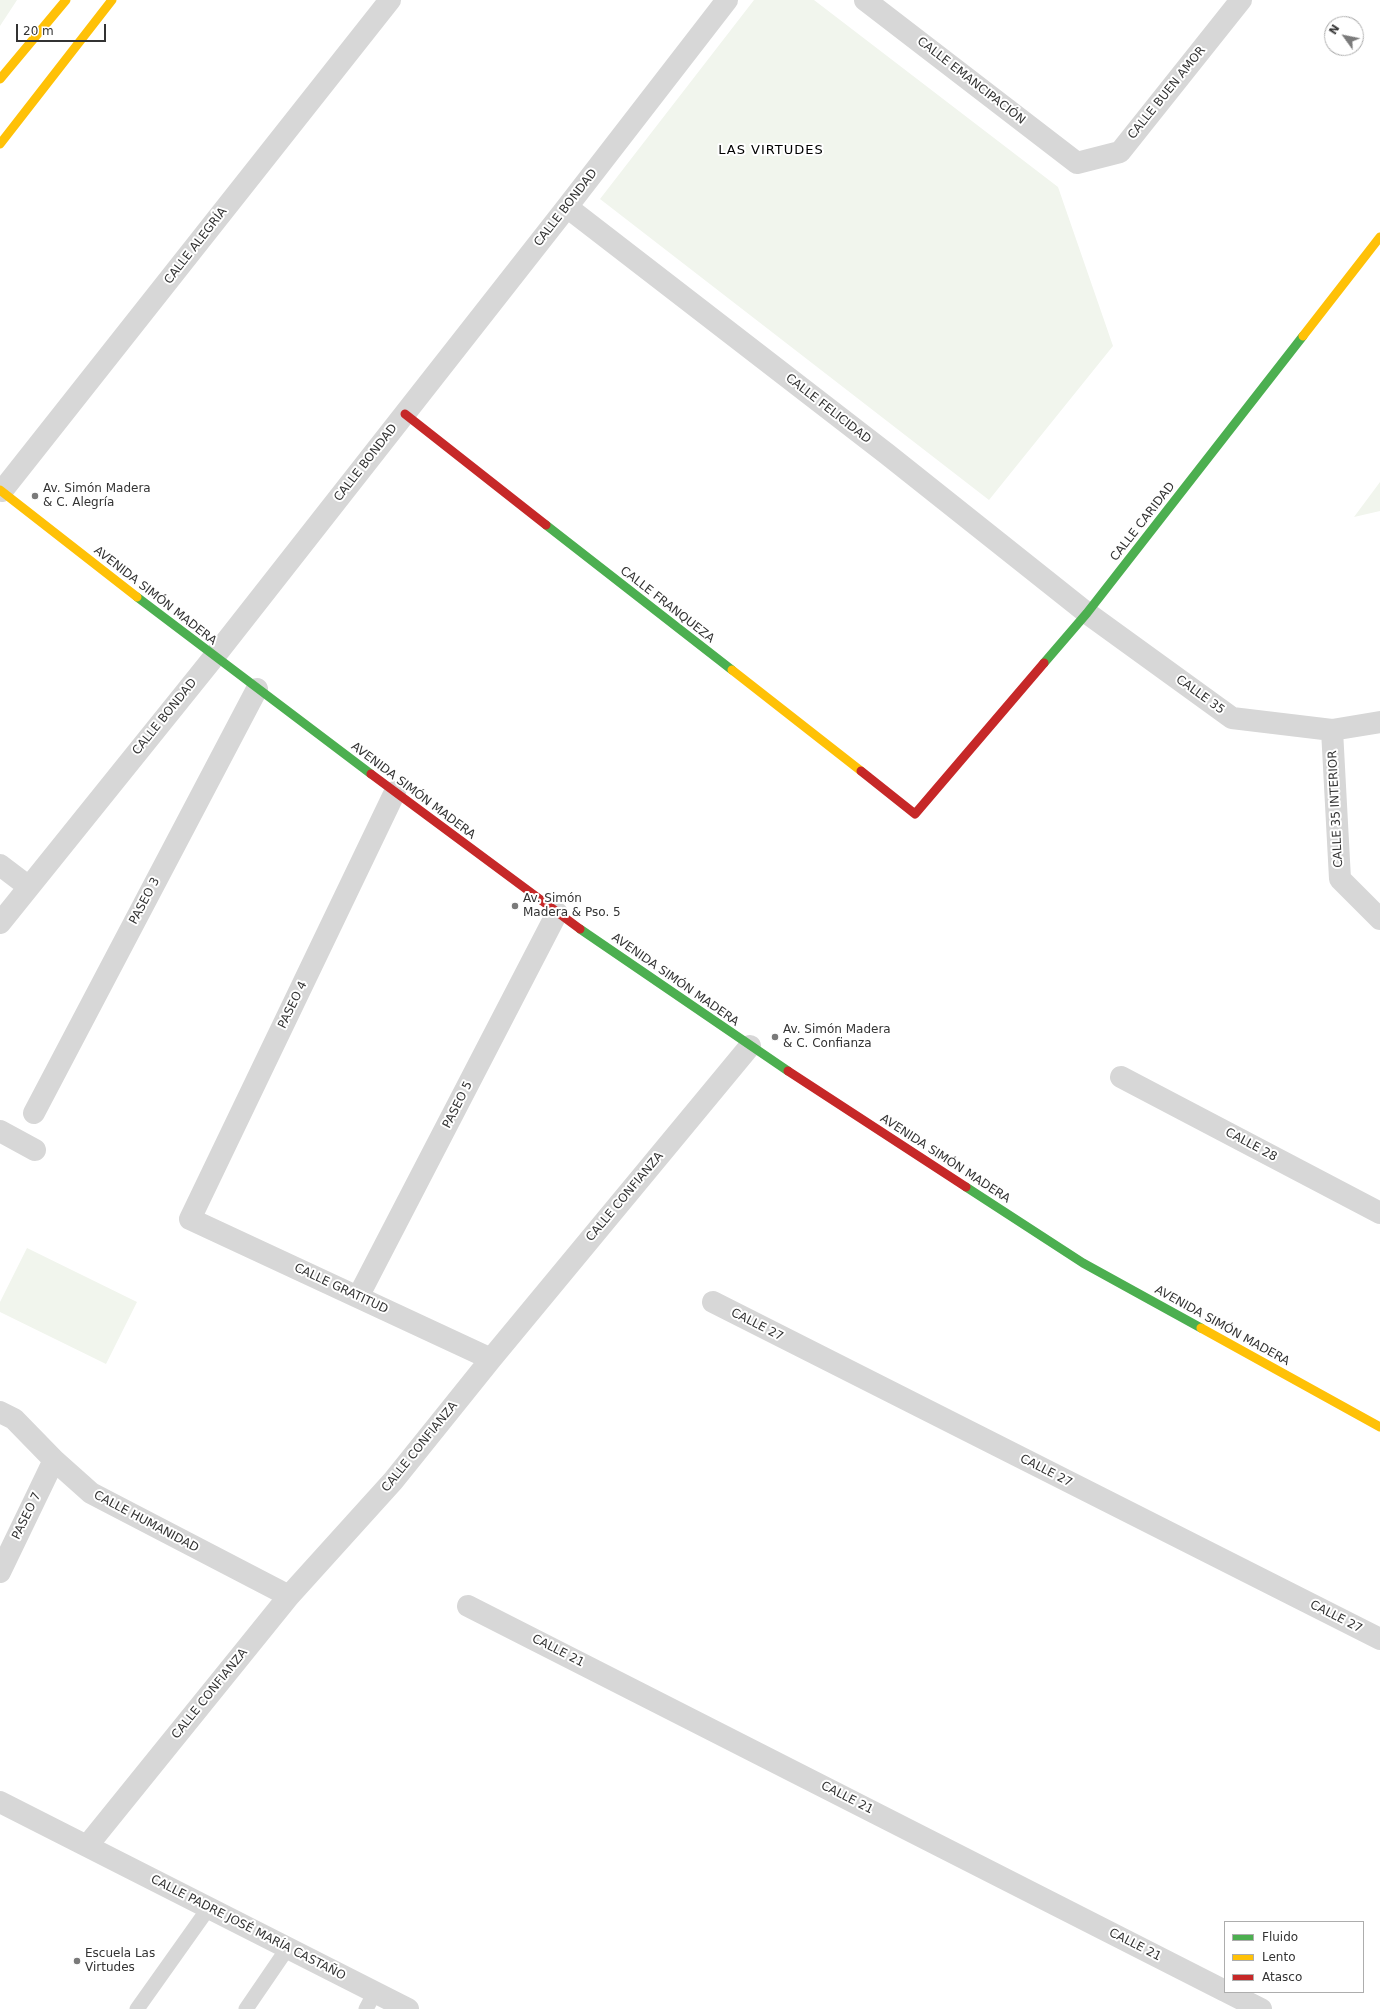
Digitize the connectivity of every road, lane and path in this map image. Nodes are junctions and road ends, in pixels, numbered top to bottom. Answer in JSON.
{"nodes":[{"id":1,"x":66,"y":0,"type":"edge"},
{"id":2,"x":112,"y":0,"type":"edge"},
{"id":3,"x":390,"y":0,"type":"edge"},
{"id":4,"x":727,"y":0,"type":"edge"},
{"id":5,"x":865,"y":0,"type":"edge"},
{"id":6,"x":1241,"y":0,"type":"edge"},
{"id":7,"x":0,"y":79,"type":"edge"},
{"id":8,"x":0,"y":144,"type":"edge"},
{"id":9,"x":1077,"y":163,"type":"joint"},
{"id":10,"x":567,"y":207,"type":"junction"},
{"id":11,"x":1380,"y":237,"type":"edge"},
{"id":12,"x":405,"y":414,"type":"junction"},
{"id":13,"x":1,"y":491,"type":"edge"},
{"id":14,"x":1087,"y":613,"type":"junction"},
{"id":15,"x":214,"y":657,"type":"junction"},
{"id":16,"x":257,"y":689,"type":"junction"},
{"id":17,"x":1380,"y":722,"type":"edge"},
{"id":18,"x":1332,"y":730,"type":"junction"},
{"id":19,"x":395,"y":792,"type":"junction"},
{"id":20,"x":915,"y":814,"type":"joint"},
{"id":21,"x":0,"y":865,"type":"edge"},
{"id":22,"x":29,"y":887,"type":"junction"},
{"id":23,"x":557,"y":913,"type":"junction"},
{"id":24,"x":1380,"y":919,"type":"edge"},
{"id":25,"x":0,"y":922,"type":"edge"},
{"id":26,"x":750,"y":1046,"type":"junction"},
{"id":27,"x":1121,"y":1077,"type":"dead end"},
{"id":28,"x":34,"y":1113,"type":"dead end"},
{"id":29,"x":0,"y":1132,"type":"edge"},
{"id":30,"x":35,"y":1150,"type":"dead end"},
{"id":31,"x":1380,"y":1213,"type":"edge"},
{"id":32,"x":190,"y":1219,"type":"joint"},
{"id":33,"x":358,"y":1297,"type":"junction"},
{"id":34,"x":713,"y":1302,"type":"dead end"},
{"id":35,"x":491,"y":1359,"type":"junction"},
{"id":36,"x":0,"y":1412,"type":"edge"},
{"id":37,"x":1380,"y":1427,"type":"edge"},
{"id":38,"x":54,"y":1460,"type":"junction"},
{"id":39,"x":0,"y":1572,"type":"edge"},
{"id":40,"x":289,"y":1596,"type":"junction"},
{"id":41,"x":468,"y":1606,"type":"dead end"},
{"id":42,"x":1380,"y":1639,"type":"edge"},
{"id":43,"x":0,"y":1802,"type":"edge"},
{"id":44,"x":87,"y":1846,"type":"junction"},
{"id":45,"x":208,"y":1909,"type":"junction"},
{"id":46,"x":287,"y":1949,"type":"junction"},
{"id":47,"x":1224,"y":1990,"type":"edge"},
{"id":48,"x":1230,"y":1993,"type":"edge"},
{"id":49,"x":370,"y":2000,"type":"edge"},
{"id":50,"x":137,"y":2009,"type":"edge"},
{"id":51,"x":246,"y":2009,"type":"edge"},
{"id":52,"x":408,"y":2009,"type":"edge"},
{"id":53,"x":1261,"y":2009,"type":"edge"}],
"edges":[{"from":1,"to":7,"type":"street"},
{"from":2,"to":8,"type":"street"},
{"from":3,"to":13,"type":"street","name":"CALLE ALEGRÍA"},
{"from":4,"to":10,"type":"street","name":"CALLE BONDAD"},
{"from":5,"to":9,"type":"street","name":"CALLE EMANCIPACIÓN"},
{"from":6,"to":9,"type":"street","name":"CALLE BUEN AMOR"},
{"from":10,"to":12,"type":"street","name":"CALLE BONDAD"},
{"from":10,"to":14,"type":"street","name":"CALLE FELICIDAD"},
{"from":11,"to":14,"type":"street","name":"CALLE CARIDAD"},
{"from":12,"to":15,"type":"street","name":"CALLE BONDAD"},
{"from":12,"to":20,"type":"street","name":"CALLE FRANQUEZA"},
{"from":13,"to":15,"type":"street","name":"AVENIDA SIMÓN MADERA"},
{"from":14,"to":18,"type":"street","name":"CALLE 35"},
{"from":14,"to":20,"type":"street","name":"CALLE CARIDAD"},
{"from":15,"to":16,"type":"street","name":"AVENIDA SIMÓN MADERA"},
{"from":15,"to":22,"type":"street","name":"CALLE BONDAD"},
{"from":16,"to":19,"type":"street","name":"AVENIDA SIMÓN MADERA"},
{"from":16,"to":28,"type":"street","name":"PASEO 3"},
{"from":17,"to":18,"type":"street","name":"CALLE 35"},
{"from":18,"to":24,"type":"street","name":"CALLE 35 INTERIOR"},
{"from":19,"to":23,"type":"street","name":"AVENIDA SIMÓN MADERA"},
{"from":19,"to":32,"type":"street","name":"PASEO 4"},
{"from":21,"to":22,"type":"street"},
{"from":22,"to":25,"type":"street","name":"CALLE BONDAD"},
{"from":23,"to":26,"type":"street","name":"AVENIDA SIMÓN MADERA"},
{"from":23,"to":33,"type":"street","name":"PASEO 5"},
{"from":26,"to":35,"type":"street","name":"CALLE CONFIANZA"},
{"from":26,"to":37,"type":"street","name":"AVENIDA SIMÓN MADERA"},
{"from":27,"to":31,"type":"street","name":"CALLE 28"},
{"from":29,"to":30,"type":"street"},
{"from":32,"to":33,"type":"street","name":"CALLE GRATITUD"},
{"from":33,"to":35,"type":"street","name":"CALLE GRATITUD"},
{"from":34,"to":42,"type":"street","name":"CALLE 27"},
{"from":35,"to":40,"type":"street","name":"CALLE CONFIANZA"},
{"from":36,"to":38,"type":"street","name":"CALLE HUMANIDAD"},
{"from":38,"to":39,"type":"street","name":"PASEO 7"},
{"from":38,"to":40,"type":"street","name":"CALLE HUMANIDAD"},
{"from":40,"to":44,"type":"street","name":"CALLE CONFIANZA"},
{"from":41,"to":47,"type":"street","name":"CALLE 21"},
{"from":43,"to":44,"type":"street","name":"CALLE PADRE JOSÉ MARÍA CASTAÑO"},
{"from":44,"to":45,"type":"street","name":"CALLE PADRE JOSÉ MARÍA CASTAÑO"},
{"from":45,"to":46,"type":"street","name":"CALLE PADRE JOSÉ MARÍA CASTAÑO"},
{"from":45,"to":50,"type":"lane"},
{"from":46,"to":49,"type":"street","name":"CALLE PADRE JOSÉ MARÍA CASTAÑO"},
{"from":46,"to":51,"type":"lane"},
{"from":48,"to":53,"type":"street","name":"CALLE 21"},
{"from":49,"to":52,"type":"street","name":"CALLE PADRE JOSÉ MARÍA CASTAÑO"}]}
